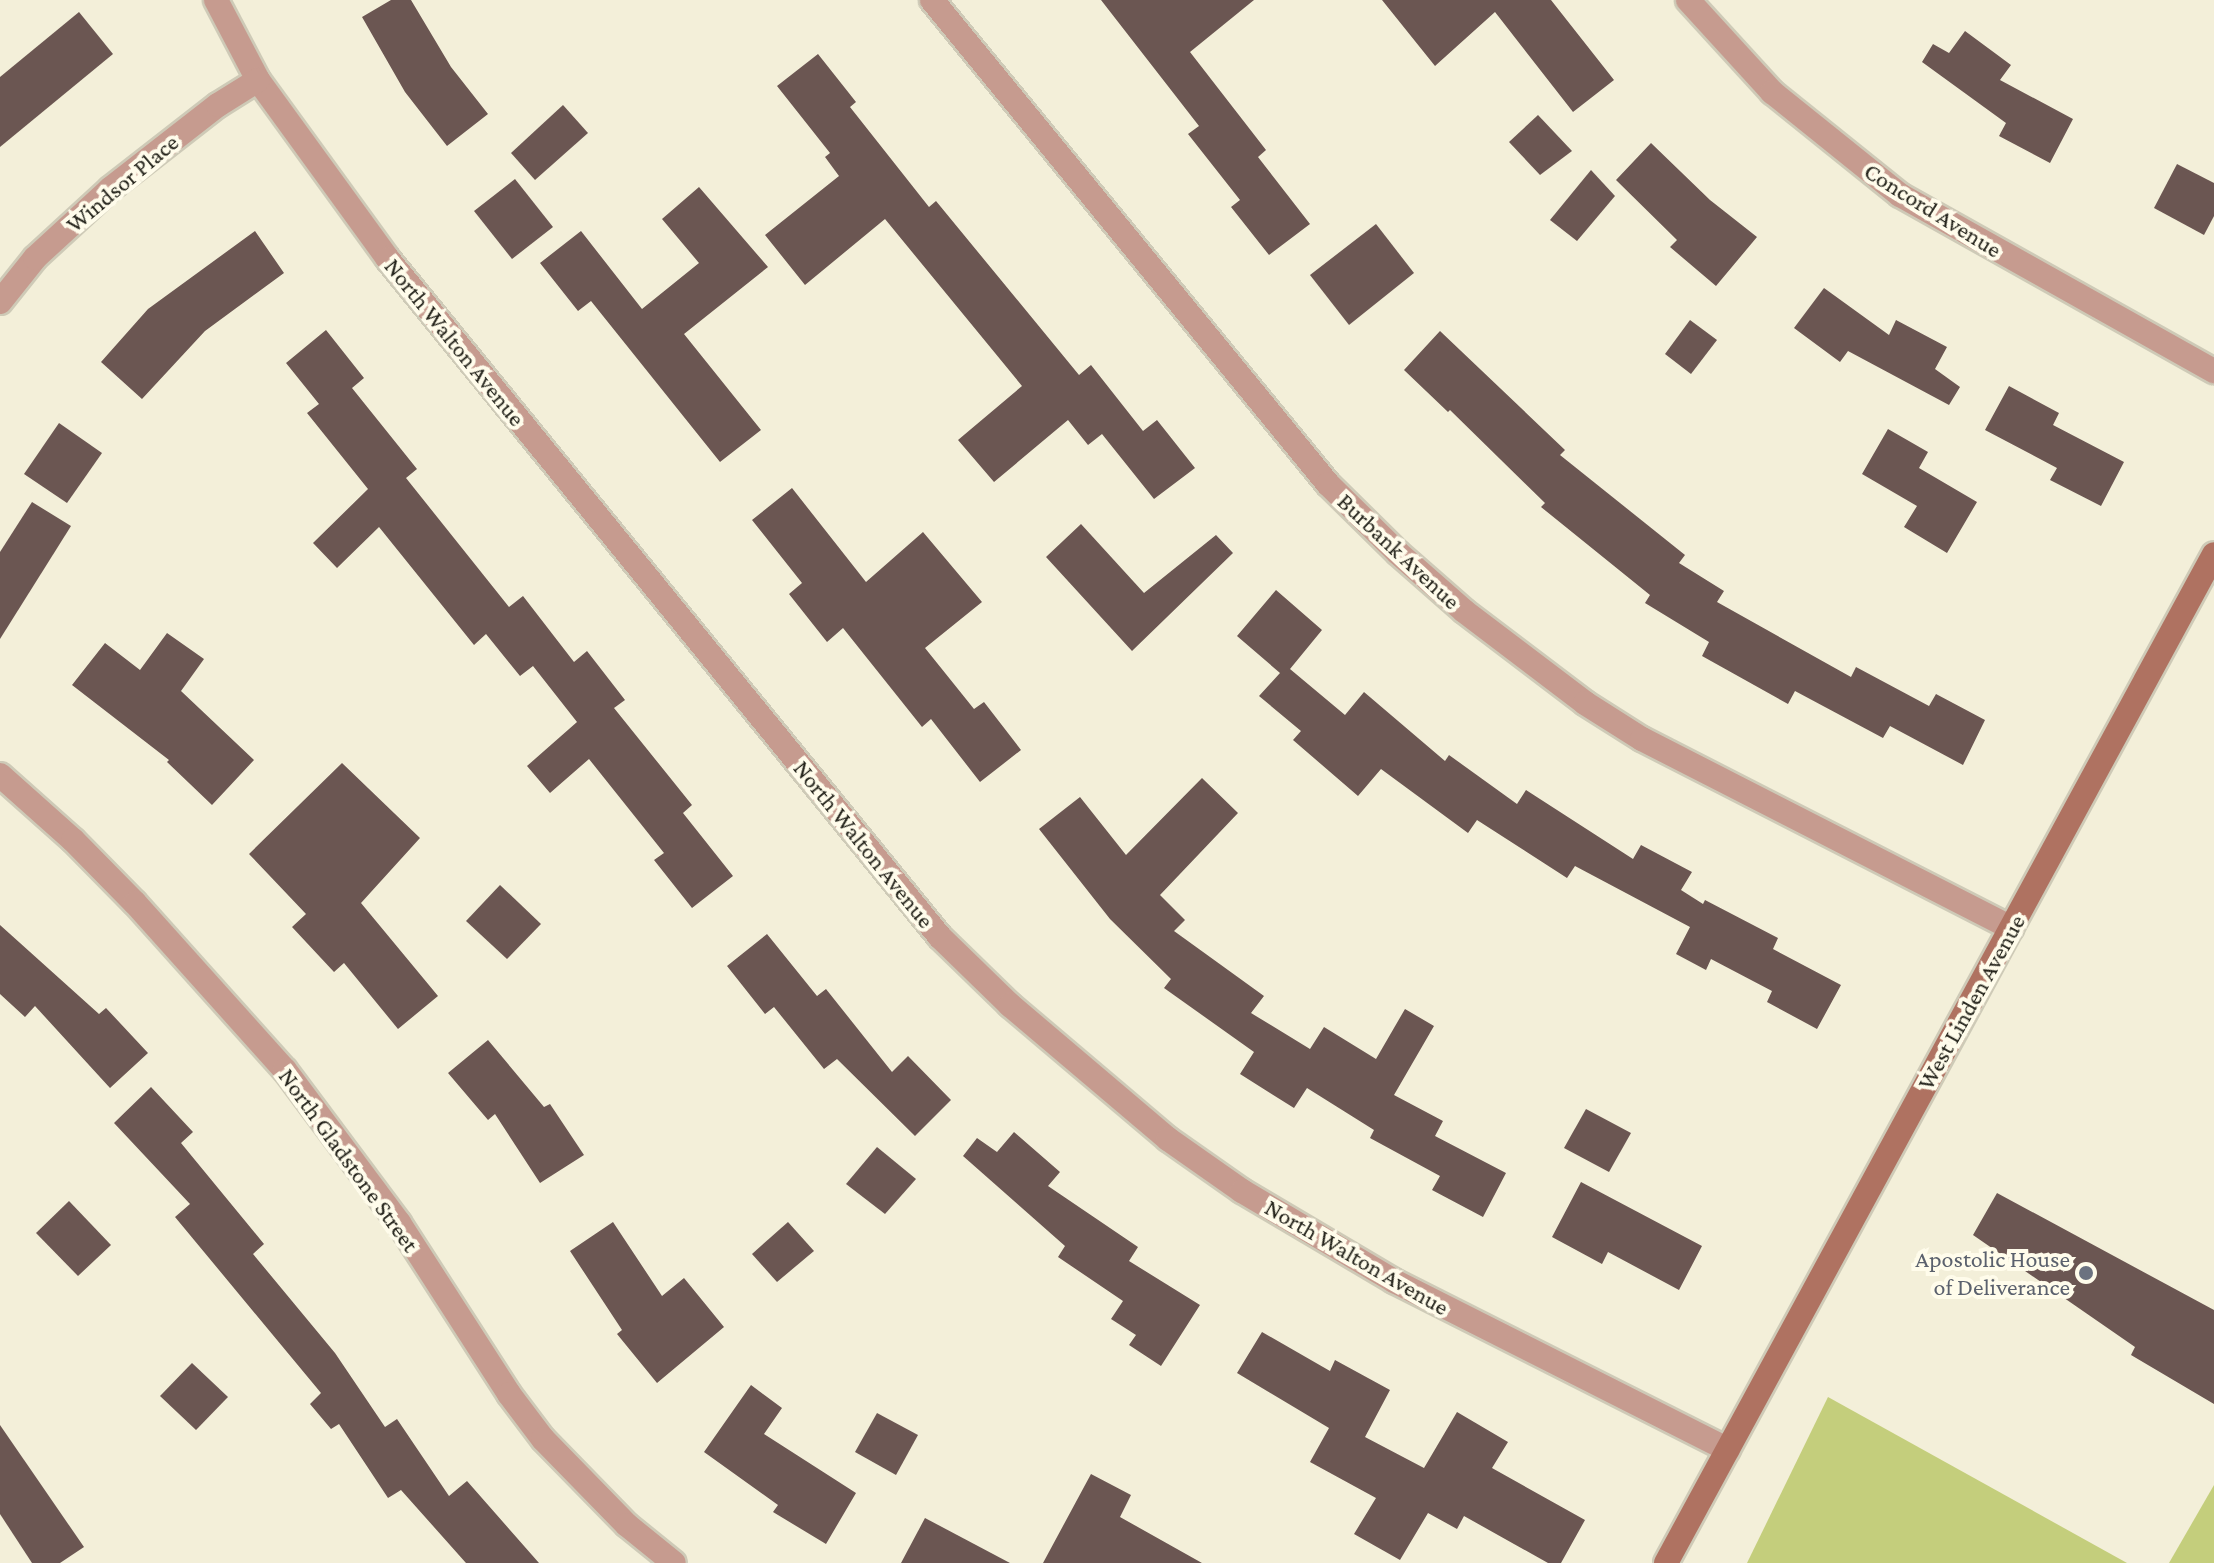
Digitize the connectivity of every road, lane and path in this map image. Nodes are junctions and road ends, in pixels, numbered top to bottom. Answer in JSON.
{"nodes":[{"id":1,"x":216,"y":0,"type":"edge"},
{"id":2,"x":932,"y":0,"type":"edge"},
{"id":3,"x":1688,"y":0,"type":"edge"},
{"id":4,"x":258,"y":80,"type":"junction"},
{"id":5,"x":0,"y":302,"type":"edge"},
{"id":6,"x":2214,"y":371,"type":"edge"},
{"id":7,"x":2214,"y":554,"type":"edge"},
{"id":8,"x":0,"y":775,"type":"edge"},
{"id":9,"x":2012,"y":928,"type":"junction"},
{"id":10,"x":1728,"y":1450,"type":"junction"},
{"id":11,"x":674,"y":1563,"type":"edge"},
{"id":12,"x":1666,"y":1563,"type":"edge"}],
"edges":[{"from":1,"to":4,"type":"street","name":"North Walton Avenue"},
{"from":2,"to":9,"type":"street","name":"Burbank Avenue"},
{"from":3,"to":6,"type":"street","name":"Concord Avenue"},
{"from":4,"to":5,"type":"street","name":"Windsor Place"},
{"from":4,"to":10,"type":"street","name":"North Walton Avenue"},
{"from":7,"to":9,"type":"street","name":"West Linden Avenue"},
{"from":8,"to":11,"type":"street","name":"North Gladstone Street"},
{"from":9,"to":10,"type":"street","name":"West Linden Avenue"},
{"from":10,"to":12,"type":"street","name":"West Linden Avenue"}]}
